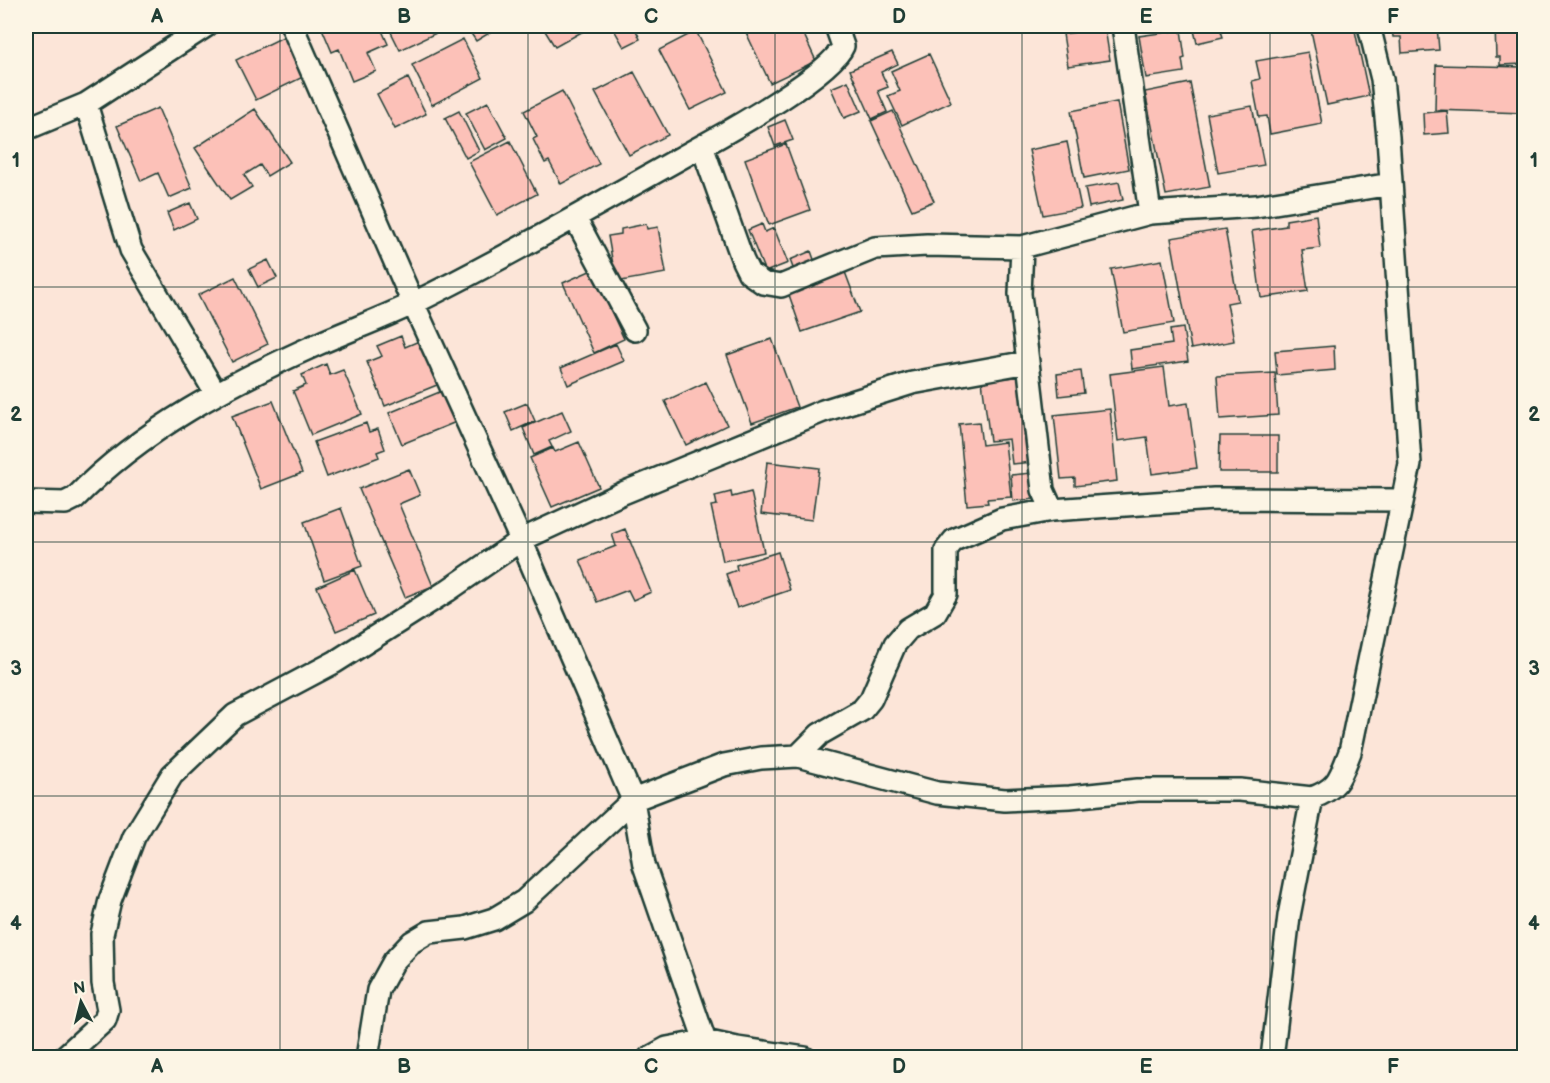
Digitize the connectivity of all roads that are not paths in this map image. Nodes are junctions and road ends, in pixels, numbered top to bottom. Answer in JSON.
{"nodes":[{"id":1,"x":206,"y":26,"type":"edge"},
{"id":2,"x":292,"y":26,"type":"edge"},
{"id":3,"x":836,"y":26,"type":"edge"},
{"id":4,"x":1123,"y":26,"type":"edge"},
{"id":5,"x":1369,"y":26,"type":"edge"},
{"id":6,"x":86,"y":104,"type":"junction"},
{"id":7,"x":26,"y":129,"type":"edge"},
{"id":8,"x":702,"y":146,"type":"junction"},
{"id":9,"x":1391,"y":184,"type":"junction"},
{"id":10,"x":1149,"y":213,"type":"junction"},
{"id":11,"x":575,"y":218,"type":"junction"},
{"id":12,"x":1022,"y":247,"type":"junction"},
{"id":13,"x":413,"y":303,"type":"junction"},
{"id":14,"x":635,"y":330,"type":"dead end"},
{"id":15,"x":1028,"y":362,"type":"junction"},
{"id":16,"x":216,"y":394,"type":"junction"},
{"id":17,"x":1402,"y":500,"type":"junction"},
{"id":18,"x":26,"y":502,"type":"edge"},
{"id":19,"x":1052,"y":510,"type":"junction"},
{"id":20,"x":521,"y":540,"type":"junction"},
{"id":21,"x":798,"y":756,"type":"junction"},
{"id":22,"x":1312,"y":798,"type":"junction"},
{"id":23,"x":633,"y":800,"type":"junction"},
{"id":24,"x":705,"y":1041,"type":"junction"},
{"id":25,"x":71,"y":1056,"type":"edge"},
{"id":26,"x":367,"y":1058,"type":"edge"},
{"id":27,"x":649,"y":1058,"type":"edge"},
{"id":28,"x":805,"y":1058,"type":"edge"},
{"id":29,"x":1272,"y":1058,"type":"edge"}],
"edges":[{"from":1,"to":6,"type":"street"},
{"from":2,"to":13,"type":"street"},
{"from":3,"to":8,"type":"street"},
{"from":4,"to":10,"type":"street"},
{"from":5,"to":9,"type":"street"},
{"from":6,"to":7,"type":"street"},
{"from":6,"to":16,"type":"street"},
{"from":8,"to":11,"type":"street"},
{"from":8,"to":12,"type":"street"},
{"from":9,"to":10,"type":"street"},
{"from":9,"to":17,"type":"street"},
{"from":10,"to":12,"type":"street"},
{"from":11,"to":13,"type":"street"},
{"from":11,"to":14,"type":"street"},
{"from":12,"to":15,"type":"street"},
{"from":13,"to":16,"type":"street"},
{"from":13,"to":20,"type":"street"},
{"from":15,"to":19,"type":"street"},
{"from":15,"to":20,"type":"street"},
{"from":16,"to":18,"type":"street"},
{"from":17,"to":19,"type":"street"},
{"from":17,"to":22,"type":"street"},
{"from":19,"to":21,"type":"street"},
{"from":20,"to":23,"type":"street"},
{"from":20,"to":25,"type":"street"},
{"from":21,"to":22,"type":"street"},
{"from":21,"to":23,"type":"street"},
{"from":22,"to":29,"type":"street"},
{"from":23,"to":24,"type":"street"},
{"from":23,"to":26,"type":"street"},
{"from":24,"to":27,"type":"street"},
{"from":24,"to":28,"type":"street"}]}
